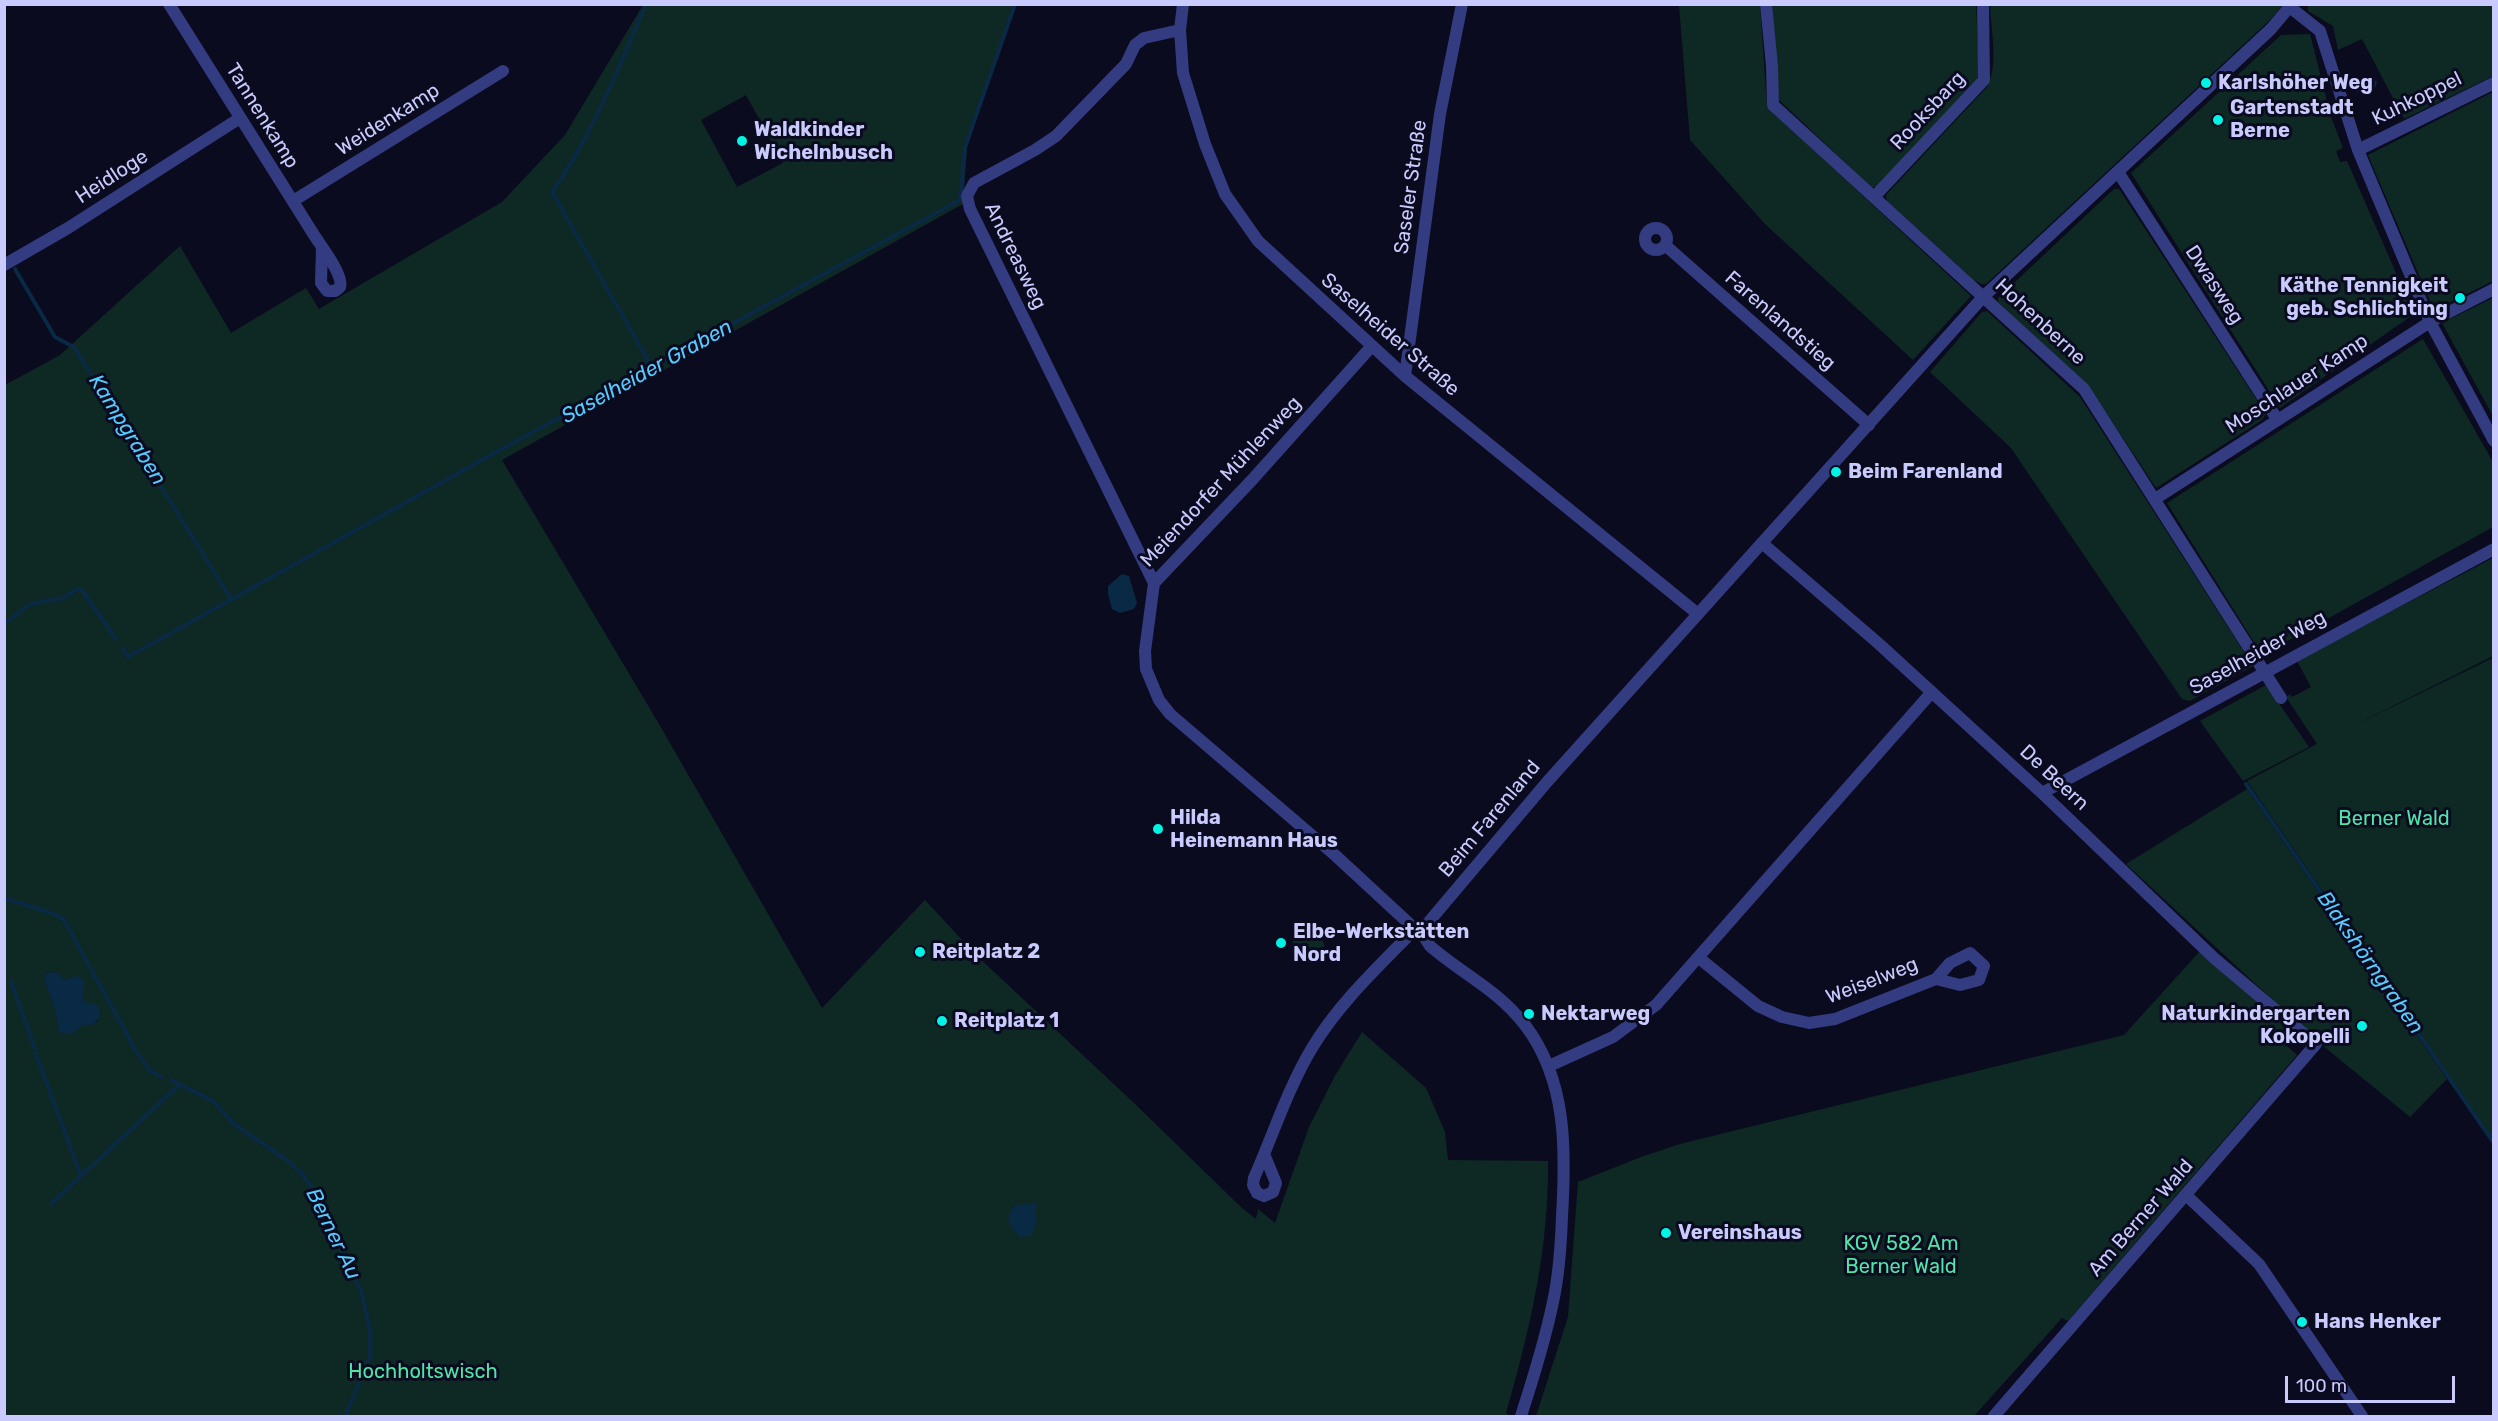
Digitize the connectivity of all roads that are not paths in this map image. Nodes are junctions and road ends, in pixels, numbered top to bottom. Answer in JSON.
{"nodes":[{"id":1,"x":169,"y":4,"type":"edge"},
{"id":2,"x":1183,"y":4,"type":"edge"},
{"id":3,"x":1462,"y":4,"type":"edge"},
{"id":4,"x":1766,"y":4,"type":"edge"},
{"id":5,"x":1983,"y":4,"type":"edge"},
{"id":6,"x":2292,"y":6,"type":"edge"},
{"id":7,"x":1180,"y":30,"type":"junction"},
{"id":8,"x":503,"y":71,"type":"dead end"},
{"id":9,"x":2493,"y":83,"type":"edge"},
{"id":10,"x":240,"y":118,"type":"junction"},
{"id":11,"x":2358,"y":150,"type":"junction"},
{"id":12,"x":2118,"y":172,"type":"junction"},
{"id":13,"x":1874,"y":197,"type":"junction"},
{"id":14,"x":292,"y":201,"type":"junction"},
{"id":15,"x":1665,"y":245,"type":"dead end"},
{"id":16,"x":322,"y":248,"type":"dead end"},
{"id":17,"x":4,"y":266,"type":"edge"},
{"id":18,"x":2493,"y":289,"type":"edge"},
{"id":19,"x":1983,"y":297,"type":"junction"},
{"id":20,"x":2430,"y":322,"type":"junction"},
{"id":21,"x":1371,"y":347,"type":"junction"},
{"id":22,"x":1405,"y":376,"type":"junction"},
{"id":23,"x":2277,"y":419,"type":"junction"},
{"id":24,"x":1869,"y":425,"type":"junction"},
{"id":25,"x":2493,"y":441,"type":"edge"},
{"id":26,"x":2155,"y":499,"type":"junction"},
{"id":27,"x":1762,"y":543,"type":"junction"},
{"id":28,"x":2493,"y":549,"type":"edge"},
{"id":29,"x":1154,"y":583,"type":"junction"},
{"id":30,"x":1698,"y":614,"type":"junction"},
{"id":31,"x":2266,"y":671,"type":"junction"},
{"id":32,"x":1932,"y":692,"type":"junction"},
{"id":33,"x":2281,"y":698,"type":"dead end"},
{"id":34,"x":2042,"y":793,"type":"junction"},
{"id":35,"x":1420,"y":931,"type":"junction"},
{"id":36,"x":1699,"y":958,"type":"junction"},
{"id":37,"x":1936,"y":979,"type":"dead end"},
{"id":38,"x":2316,"y":1044,"type":"joint"},
{"id":39,"x":1550,"y":1066,"type":"junction"},
{"id":40,"x":1264,"y":1154,"type":"dead end"},
{"id":41,"x":2187,"y":1196,"type":"junction"},
{"id":42,"x":1521,"y":1416,"type":"edge"},
{"id":43,"x":1994,"y":1416,"type":"edge"},
{"id":44,"x":2362,"y":1416,"type":"edge"}],
"edges":[{"from":1,"to":10,"type":"street","name":"Tannenkamp"},
{"from":2,"to":7,"type":"street","name":"Saselheider Straße"},
{"from":3,"to":22,"type":"street","name":"Saseler Straße"},
{"from":4,"to":13,"type":"street","name":"Hohenberne"},
{"from":5,"to":13,"type":"street","name":"Rooksbarg"},
{"from":6,"to":11,"type":"street"},
{"from":6,"to":12,"type":"street","name":"Beim Farenland"},
{"from":7,"to":21,"type":"street","name":"Saselheider Straße"},
{"from":7,"to":29,"type":"street","name":"Andreasweg"},
{"from":8,"to":14,"type":"street","name":"Weidenkamp"},
{"from":9,"to":11,"type":"street","name":"Kuhkoppel"},
{"from":10,"to":14,"type":"street","name":"Tannenkamp"},
{"from":10,"to":17,"type":"street","name":"Heidloge"},
{"from":11,"to":20,"type":"street"},
{"from":12,"to":19,"type":"street","name":"Beim Farenland"},
{"from":12,"to":23,"type":"street","name":"Dwasweg"},
{"from":13,"to":19,"type":"street","name":"Hohenberne"},
{"from":14,"to":16,"type":"street","name":"Tannenkamp"},
{"from":15,"to":24,"type":"street","name":"Farenlandstieg"},
{"from":18,"to":20,"type":"street","name":"Moschlauer Kamp"},
{"from":19,"to":24,"type":"street","name":"Beim Farenland"},
{"from":19,"to":26,"type":"street","name":"Hohenberne"},
{"from":20,"to":23,"type":"street","name":"Moschlauer Kamp"},
{"from":20,"to":25,"type":"street"},
{"from":21,"to":22,"type":"street","name":"Saselheider Straße"},
{"from":21,"to":29,"type":"street","name":"Meiendorfer Mühlenweg"},
{"from":22,"to":30,"type":"street","name":"Saselheider Straße"},
{"from":23,"to":26,"type":"street","name":"Moschlauer Kamp"},
{"from":24,"to":27,"type":"street","name":"Beim Farenland"},
{"from":26,"to":31,"type":"street","name":"Hohenberne"},
{"from":27,"to":30,"type":"street","name":"Beim Farenland"},
{"from":27,"to":32,"type":"street","name":"De Beern"},
{"from":28,"to":31,"type":"street","name":"Saselheider Weg"},
{"from":29,"to":35,"type":"street","name":"Meiendorfer Mühlenweg"},
{"from":30,"to":35,"type":"street","name":"Beim Farenland"},
{"from":31,"to":33,"type":"street","name":"Hohenberne"},
{"from":31,"to":34,"type":"street","name":"Saselheider Weg"},
{"from":32,"to":34,"type":"street","name":"De Beern"},
{"from":32,"to":36,"type":"street"},
{"from":34,"to":38,"type":"street","name":"De Beern"},
{"from":35,"to":39,"type":"street","name":"Meiendorfer Mühlenweg"},
{"from":35,"to":40,"type":"street","name":"Beim Farenland"},
{"from":36,"to":37,"type":"street","name":"Weiselweg"},
{"from":36,"to":39,"type":"street"},
{"from":38,"to":41,"type":"street","name":"Am Berner Wald"},
{"from":39,"to":42,"type":"street","name":"Meiendorfer Mühlenweg"},
{"from":41,"to":43,"type":"street","name":"Am Berner Wald"},
{"from":41,"to":44,"type":"street"}]}
